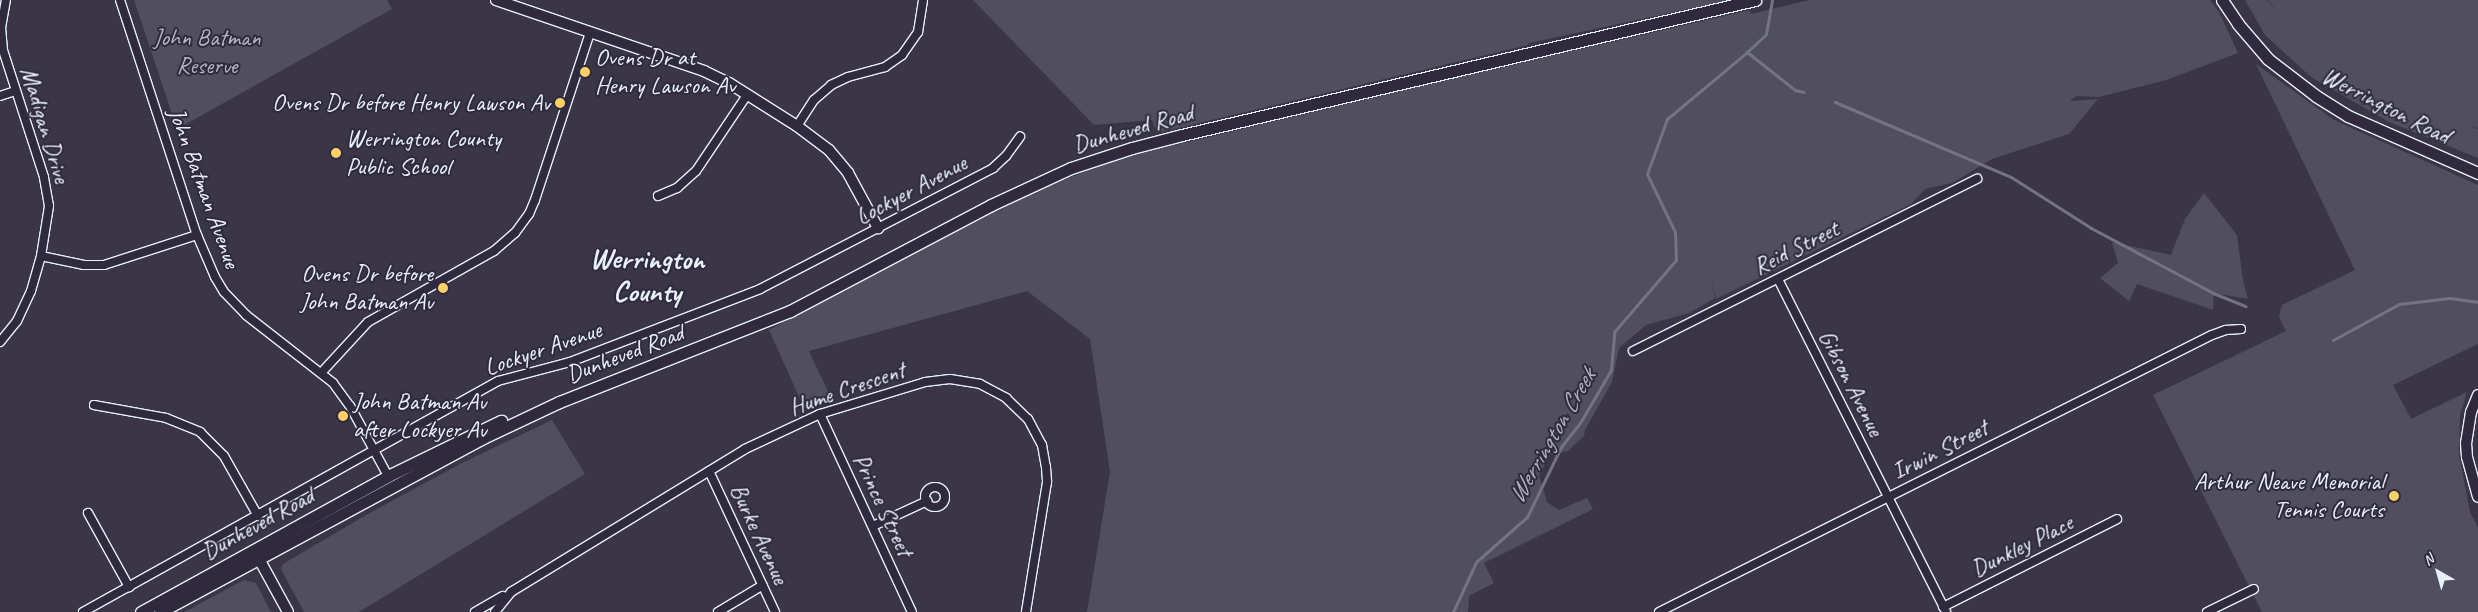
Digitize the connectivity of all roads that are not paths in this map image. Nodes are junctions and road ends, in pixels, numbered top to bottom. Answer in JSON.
{"nodes":[{"id":1,"x":6,"y":0,"type":"edge"},
{"id":2,"x":120,"y":0,"type":"edge"},
{"id":3,"x":496,"y":0,"type":"edge"},
{"id":4,"x":923,"y":0,"type":"edge"},
{"id":5,"x":2222,"y":0,"type":"edge"},
{"id":6,"x":1751,"y":1,"type":"edge"},
{"id":7,"x":590,"y":33,"type":"junction"},
{"id":8,"x":15,"y":91,"type":"junction"},
{"id":9,"x":747,"y":95,"type":"junction"},
{"id":10,"x":0,"y":96,"type":"edge"},
{"id":11,"x":797,"y":126,"type":"junction"},
{"id":12,"x":1020,"y":137,"type":"dead end"},
{"id":13,"x":2478,"y":173,"type":"edge"},
{"id":14,"x":1977,"y":179,"type":"dead end"},
{"id":15,"x":658,"y":196,"type":"dead end"},
{"id":16,"x":878,"y":228,"type":"junction"},
{"id":17,"x":197,"y":235,"type":"junction"},
{"id":18,"x":40,"y":256,"type":"junction"},
{"id":19,"x":1778,"y":279,"type":"junction"},
{"id":20,"x":2241,"y":329,"type":"dead end"},
{"id":21,"x":0,"y":342,"type":"edge"},
{"id":22,"x":1633,"y":351,"type":"dead end"},
{"id":23,"x":321,"y":373,"type":"junction"},
{"id":24,"x":2478,"y":395,"type":"edge"},
{"id":25,"x":559,"y":402,"type":"junction"},
{"id":26,"x":94,"y":405,"type":"dead end"},
{"id":27,"x":820,"y":414,"type":"junction"},
{"id":28,"x":375,"y":451,"type":"junction"},
{"id":29,"x":709,"y":471,"type":"junction"},
{"id":30,"x":415,"y":474,"type":"junction"},
{"id":31,"x":388,"y":476,"type":"junction"},
{"id":32,"x":2475,"y":480,"type":"edge"},
{"id":33,"x":375,"y":496,"type":"junction"},
{"id":34,"x":1888,"y":497,"type":"junction"},
{"id":35,"x":2478,"y":497,"type":"edge"},
{"id":36,"x":926,"y":501,"type":"dead end"},
{"id":37,"x":88,"y":513,"type":"dead end"},
{"id":38,"x":258,"y":516,"type":"junction"},
{"id":39,"x":2117,"y":519,"type":"dead end"},
{"id":40,"x":873,"y":526,"type":"junction"},
{"id":41,"x":268,"y":544,"type":"junction"},
{"id":42,"x":242,"y":558,"type":"junction"},
{"id":43,"x":259,"y":559,"type":"junction"},
{"id":44,"x":763,"y":585,"type":"junction"},
{"id":45,"x":129,"y":587,"type":"junction"},
{"id":46,"x":2254,"y":588,"type":"dead end"},
{"id":47,"x":511,"y":592,"type":"junction"},
{"id":48,"x":1944,"y":610,"type":"edge"},
{"id":49,"x":83,"y":612,"type":"edge"},
{"id":50,"x":141,"y":612,"type":"edge"},
{"id":51,"x":160,"y":612,"type":"edge"},
{"id":52,"x":288,"y":612,"type":"edge"},
{"id":53,"x":475,"y":612,"type":"edge"},
{"id":54,"x":495,"y":612,"type":"edge"},
{"id":55,"x":718,"y":612,"type":"edge"},
{"id":56,"x":775,"y":612,"type":"edge"},
{"id":57,"x":912,"y":612,"type":"edge"},
{"id":58,"x":1026,"y":612,"type":"edge"},
{"id":59,"x":1658,"y":612,"type":"edge"},
{"id":60,"x":2207,"y":612,"type":"edge"}],
"edges":[{"from":1,"to":8,"type":"street","name":"Madigan Drive"},
{"from":2,"to":17,"type":"street","name":"John Batman Avenue"},
{"from":3,"to":7,"type":"street"},
{"from":4,"to":11,"type":"street"},
{"from":5,"to":13,"type":"main road","name":"Werrington Road"},
{"from":6,"to":25,"type":"main road","name":"Dunheved Road"},
{"from":7,"to":9,"type":"street"},
{"from":7,"to":23,"type":"street"},
{"from":8,"to":10,"type":"street"},
{"from":8,"to":18,"type":"street","name":"Madigan Drive"},
{"from":9,"to":11,"type":"street"},
{"from":9,"to":15,"type":"street"},
{"from":11,"to":16,"type":"street"},
{"from":12,"to":16,"type":"street","name":"Lockyer Avenue"},
{"from":14,"to":19,"type":"street","name":"Reid Street"},
{"from":16,"to":28,"type":"street","name":"Lockyer Avenue"},
{"from":17,"to":18,"type":"street"},
{"from":17,"to":23,"type":"street","name":"John Batman Avenue"},
{"from":18,"to":21,"type":"street","name":"Madigan Drive"},
{"from":19,"to":22,"type":"street","name":"Reid Street"},
{"from":19,"to":34,"type":"street","name":"Gibson Avenue"},
{"from":20,"to":34,"type":"street","name":"Irwin Street"},
{"from":23,"to":28,"type":"street","name":"John Batman Avenue"},
{"from":24,"to":32,"type":"street"},
{"from":25,"to":30,"type":"main road","name":"Dunheved Road"},
{"from":25,"to":31,"type":"main road","name":"Dunheved Road"},
{"from":26,"to":38,"type":"street"},
{"from":27,"to":29,"type":"street","name":"Hume Crescent"},
{"from":27,"to":40,"type":"street","name":"Prince Street"},
{"from":27,"to":58,"type":"street","name":"Hume Crescent"},
{"from":28,"to":31,"type":"street","name":"John Batman Avenue"},
{"from":28,"to":38,"type":"street","name":"Lockyer Avenue"},
{"from":29,"to":44,"type":"street","name":"Burke Avenue"},
{"from":29,"to":47,"type":"street","name":"Hume Crescent"},
{"from":30,"to":31,"type":"main road"},
{"from":30,"to":33,"type":"main road","name":"Dunheved Road"},
{"from":31,"to":33,"type":"main road"},
{"from":31,"to":41,"type":"main road","name":"Dunheved Road"},
{"from":32,"to":35,"type":"street"},
{"from":33,"to":43,"type":"main road","name":"Dunheved Road"},
{"from":34,"to":48,"type":"street","name":"Gibson Avenue"},
{"from":34,"to":59,"type":"street","name":"Irwin Street"},
{"from":36,"to":40,"type":"street"},
{"from":37,"to":45,"type":"street"},
{"from":38,"to":45,"type":"street","name":"Lockyer Avenue"},
{"from":39,"to":48,"type":"street","name":"Dunkley Place"},
{"from":40,"to":57,"type":"street","name":"Prince Street"},
{"from":41,"to":42,"type":"main road","name":"Dunheved Road"},
{"from":41,"to":43,"type":"main road"},
{"from":42,"to":43,"type":"main road"},
{"from":42,"to":50,"type":"main road","name":"Dunheved Road"},
{"from":43,"to":51,"type":"main road","name":"Dunheved Road"},
{"from":43,"to":52,"type":"street"},
{"from":44,"to":55,"type":"street"},
{"from":44,"to":56,"type":"street","name":"Burke Avenue"},
{"from":45,"to":49,"type":"street","name":"Lockyer Avenue"},
{"from":46,"to":60,"type":"street"},
{"from":47,"to":53,"type":"street","name":"Hume Crescent"},
{"from":47,"to":54,"type":"street","name":"Hume Crescent"}]}
